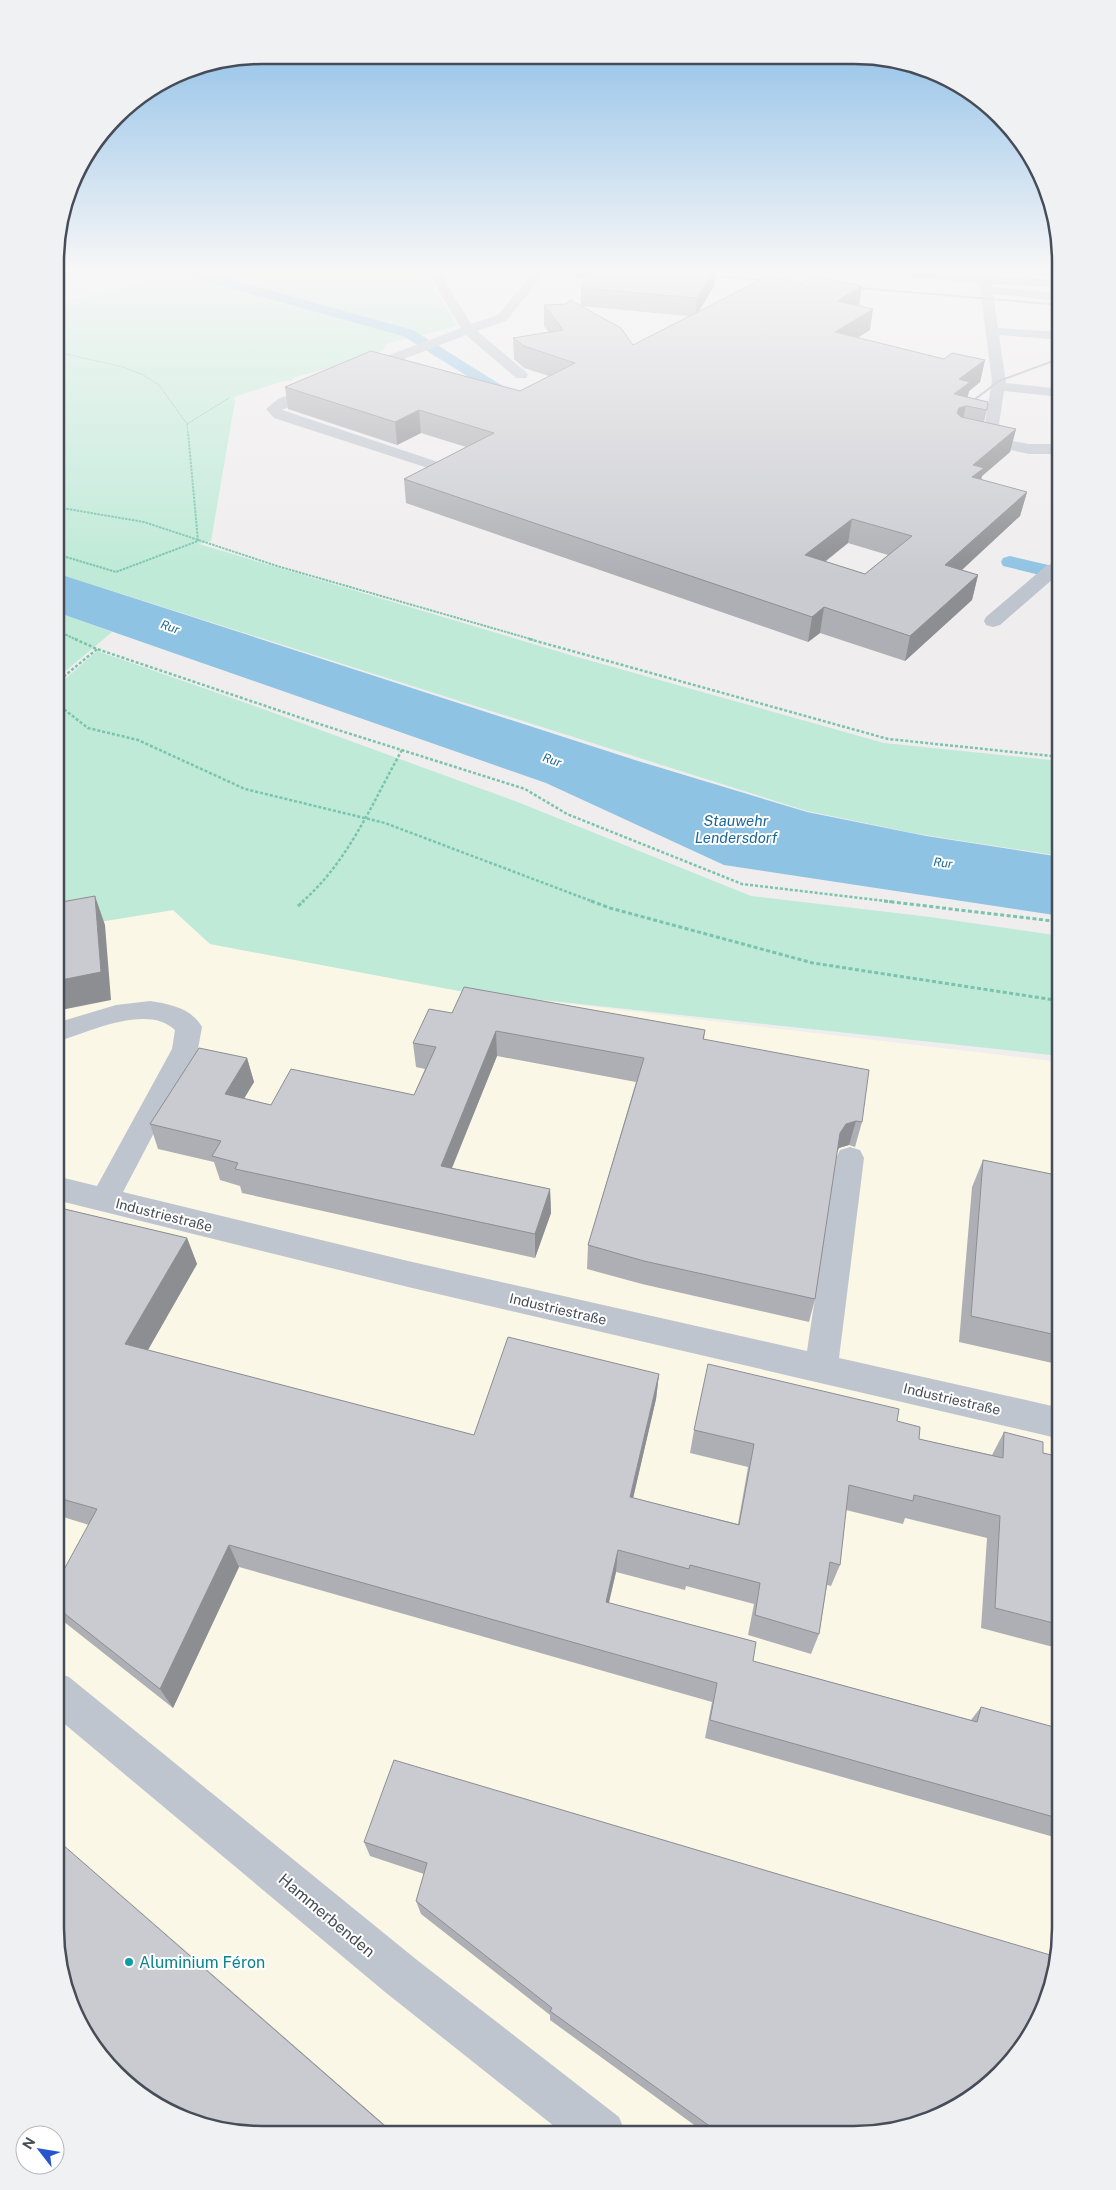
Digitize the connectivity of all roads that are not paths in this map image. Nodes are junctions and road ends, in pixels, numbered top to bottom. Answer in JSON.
{"nodes":[{"id":1,"x":359,"y":371,"type":"edge"},
{"id":2,"x":517,"y":371,"type":"edge"},
{"id":3,"x":997,"y":371,"type":"edge"},
{"id":4,"x":521,"y":375,"type":"dead end"},
{"id":5,"x":999,"y":386,"type":"junction"},
{"id":6,"x":1052,"y":392,"type":"edge"},
{"id":7,"x":961,"y":435,"type":"edge"},
{"id":8,"x":988,"y":441,"type":"junction"},
{"id":9,"x":1052,"y":449,"type":"edge"},
{"id":10,"x":436,"y":466,"type":"edge"},
{"id":11,"x":1052,"y":571,"type":"edge"},
{"id":12,"x":994,"y":622,"type":"dead end"},
{"id":13,"x":64,"y":1030,"type":"edge"},
{"id":14,"x":850,"y":1158,"type":"dead end"},
{"id":15,"x":64,"y":1190,"type":"edge"},
{"id":16,"x":104,"y":1200,"type":"junction"},
{"id":17,"x":821,"y":1369,"type":"junction"},
{"id":18,"x":1052,"y":1422,"type":"edge"},
{"id":19,"x":64,"y":1698,"type":"edge"},
{"id":20,"x":592,"y":2126,"type":"edge"}],
"edges":[{"from":1,"to":10,"type":"street"},
{"from":2,"to":4,"type":"street"},
{"from":3,"to":5,"type":"street"},
{"from":5,"to":6,"type":"street"},
{"from":5,"to":8,"type":"street"},
{"from":7,"to":8,"type":"street"},
{"from":8,"to":9,"type":"street"},
{"from":11,"to":12,"type":"street"},
{"from":13,"to":16,"type":"street"},
{"from":14,"to":17,"type":"street"},
{"from":15,"to":16,"type":"street","name":"Industriestraße"},
{"from":16,"to":17,"type":"street","name":"Industriestraße"},
{"from":17,"to":18,"type":"street","name":"Industriestraße"},
{"from":19,"to":20,"type":"street","name":"Hammerbenden"}]}
